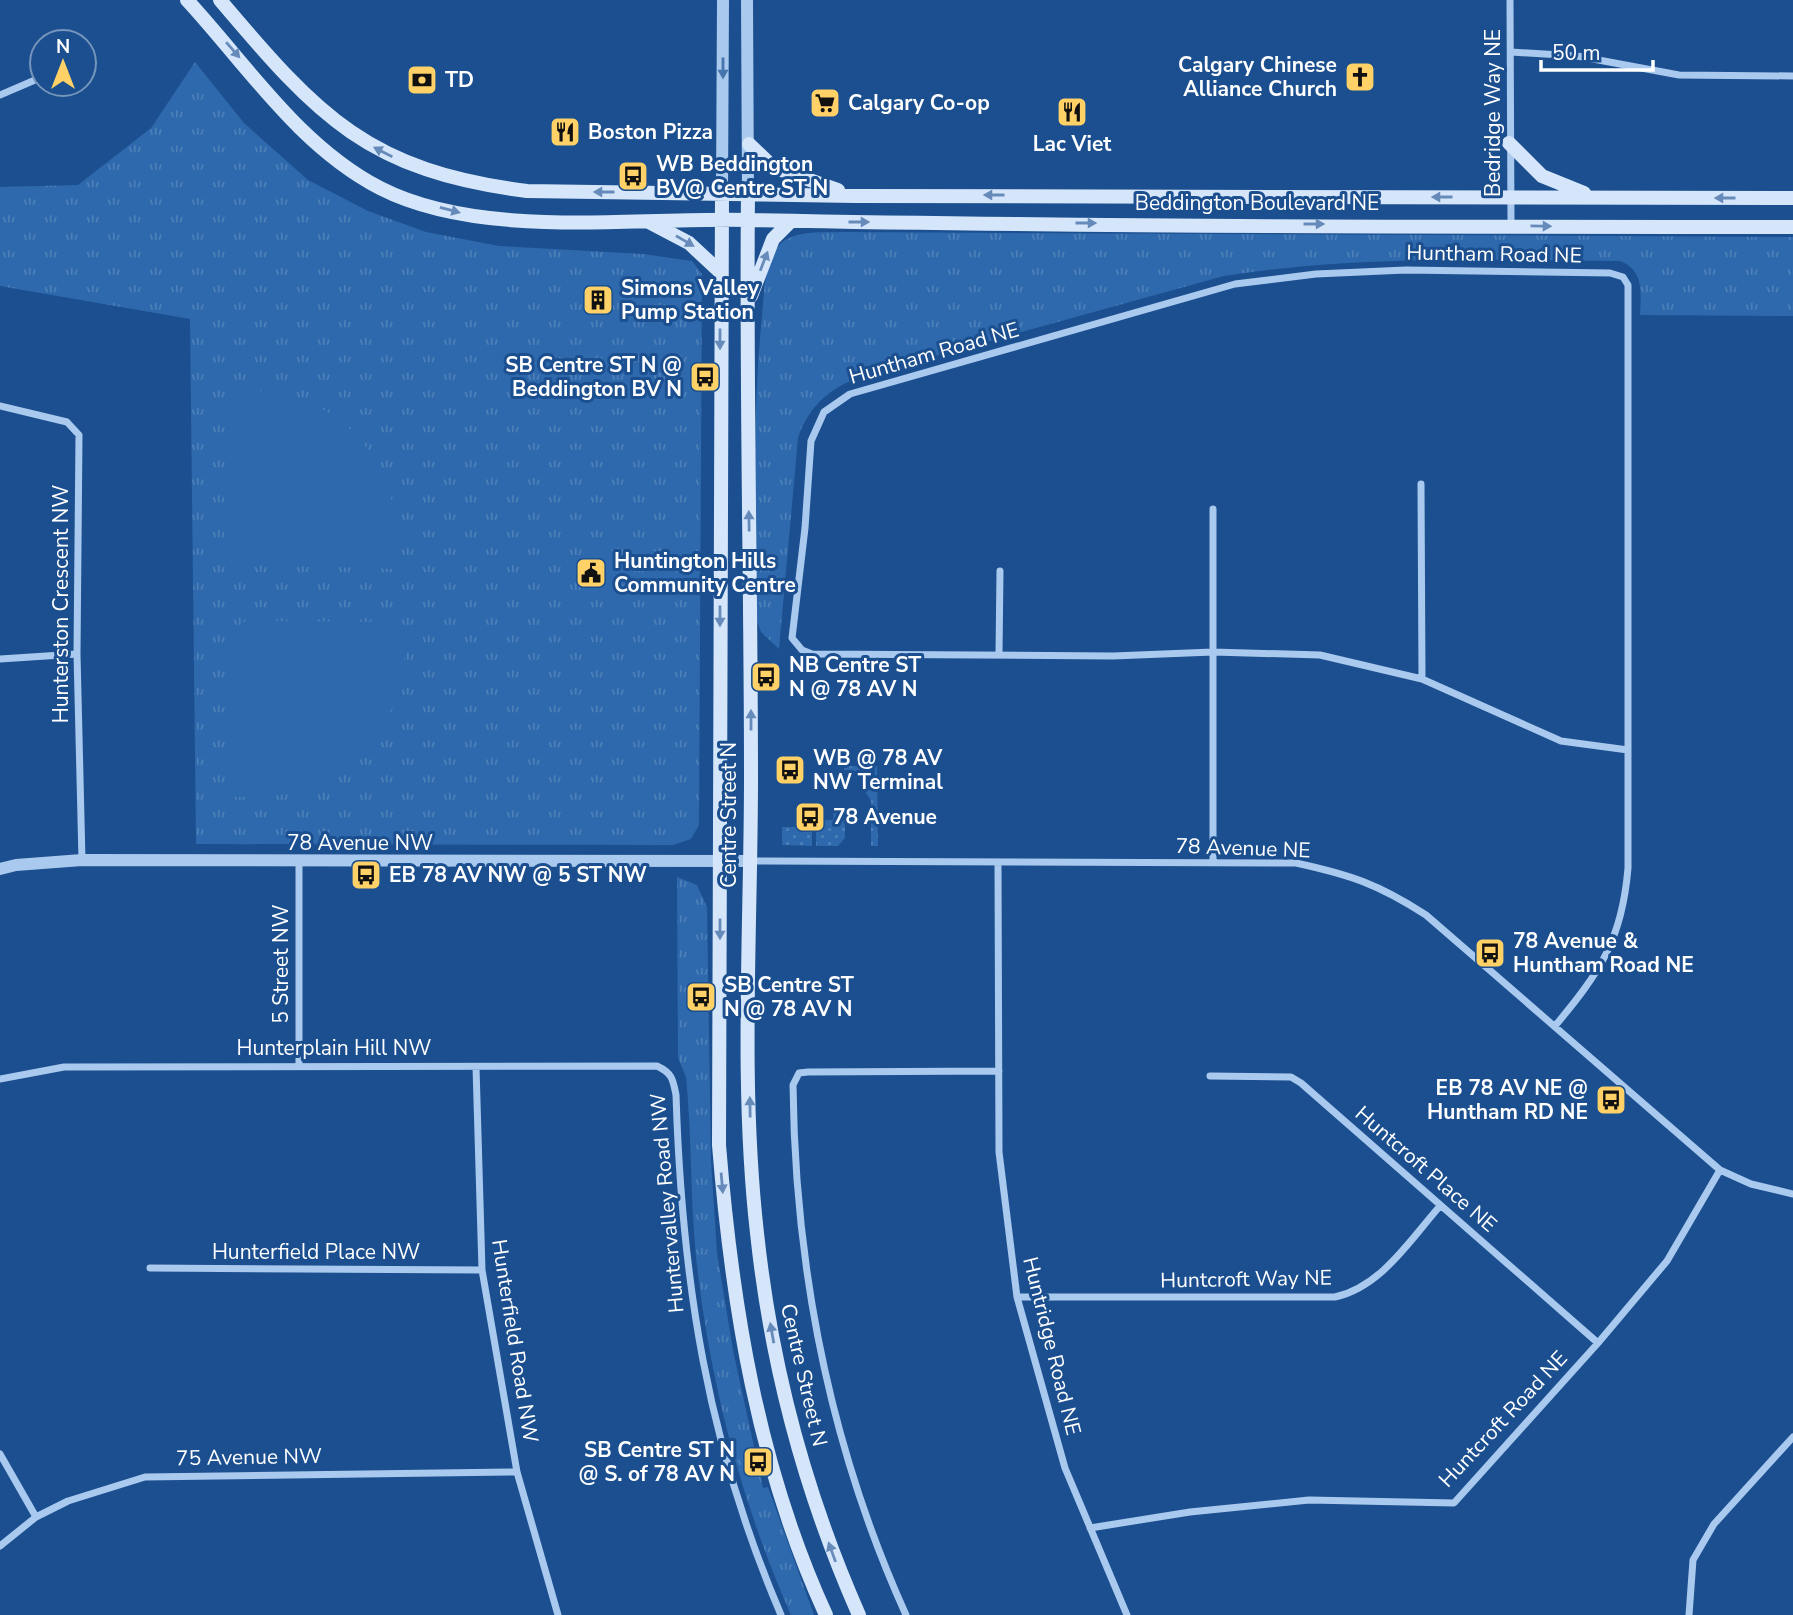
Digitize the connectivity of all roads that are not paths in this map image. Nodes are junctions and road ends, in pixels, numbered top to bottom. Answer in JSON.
{"nodes":[{"id":1,"x":187,"y":0,"type":"edge"},
{"id":2,"x":220,"y":0,"type":"edge"},
{"id":3,"x":723,"y":0,"type":"edge"},
{"id":4,"x":747,"y":0,"type":"edge"},
{"id":5,"x":1510,"y":0,"type":"edge"},
{"id":6,"x":1511,"y":52,"type":"junction"},
{"id":7,"x":1793,"y":76,"type":"edge"},
{"id":8,"x":28,"y":83,"type":"edge"},
{"id":9,"x":0,"y":95,"type":"edge"},
{"id":10,"x":1510,"y":143,"type":"junction"},
{"id":11,"x":748,"y":144,"type":"junction"},
{"id":12,"x":735,"y":193,"type":"junction"},
{"id":13,"x":856,"y":196,"type":"junction"},
{"id":14,"x":1510,"y":197,"type":"junction"},
{"id":15,"x":1599,"y":197,"type":"junction"},
{"id":16,"x":1793,"y":198,"type":"edge"},
{"id":17,"x":721,"y":219,"type":"junction"},
{"id":18,"x":645,"y":220,"type":"junction"},
{"id":19,"x":748,"y":220,"type":"junction"},
{"id":20,"x":791,"y":221,"type":"junction"},
{"id":21,"x":1511,"y":225,"type":"junction"},
{"id":22,"x":1793,"y":228,"type":"edge"},
{"id":23,"x":719,"y":271,"type":"junction"},
{"id":24,"x":746,"y":307,"type":"junction"},
{"id":25,"x":0,"y":406,"type":"edge"},
{"id":26,"x":1421,"y":484,"type":"dead end"},
{"id":27,"x":1213,"y":509,"type":"dead end"},
{"id":28,"x":1000,"y":571,"type":"dead end"},
{"id":29,"x":1213,"y":652,"type":"junction"},
{"id":30,"x":77,"y":653,"type":"junction"},
{"id":31,"x":999,"y":653,"type":"junction"},
{"id":32,"x":0,"y":659,"type":"edge"},
{"id":33,"x":1422,"y":679,"type":"junction"},
{"id":34,"x":1628,"y":750,"type":"junction"},
{"id":35,"x":82,"y":860,"type":"junction"},
{"id":36,"x":720,"y":861,"type":"junction"},
{"id":37,"x":750,"y":861,"type":"junction"},
{"id":38,"x":1213,"y":861,"type":"junction"},
{"id":39,"x":299,"y":863,"type":"junction"},
{"id":40,"x":998,"y":864,"type":"junction"},
{"id":41,"x":0,"y":870,"type":"edge"},
{"id":42,"x":1555,"y":1026,"type":"junction"},
{"id":43,"x":299,"y":1065,"type":"junction"},
{"id":44,"x":476,"y":1066,"type":"junction"},
{"id":45,"x":668,"y":1071,"type":"joint"},
{"id":46,"x":999,"y":1071,"type":"junction"},
{"id":47,"x":1210,"y":1076,"type":"dead end"},
{"id":48,"x":0,"y":1079,"type":"edge"},
{"id":49,"x":1720,"y":1170,"type":"junction"},
{"id":50,"x":1793,"y":1194,"type":"edge"},
{"id":51,"x":1440,"y":1206,"type":"junction"},
{"id":52,"x":150,"y":1268,"type":"dead end"},
{"id":53,"x":482,"y":1270,"type":"junction"},
{"id":54,"x":1017,"y":1297,"type":"junction"},
{"id":55,"x":1598,"y":1343,"type":"junction"},
{"id":56,"x":1793,"y":1437,"type":"edge"},
{"id":57,"x":0,"y":1454,"type":"edge"},
{"id":58,"x":517,"y":1472,"type":"junction"},
{"id":59,"x":36,"y":1517,"type":"junction"},
{"id":60,"x":1090,"y":1528,"type":"junction"},
{"id":61,"x":0,"y":1546,"type":"edge"},
{"id":62,"x":558,"y":1615,"type":"edge"},
{"id":63,"x":782,"y":1615,"type":"edge"},
{"id":64,"x":826,"y":1615,"type":"edge"},
{"id":65,"x":859,"y":1615,"type":"edge"},
{"id":66,"x":906,"y":1615,"type":"edge"},
{"id":67,"x":1127,"y":1615,"type":"edge"},
{"id":68,"x":1689,"y":1615,"type":"edge"}],
"edges":[{"from":1,"to":18,"type":"main road","name":"Beddington Boulevard NE","one_way":true},
{"from":12,"to":2,"type":"main road","name":"Beddington Boulevard NE","one_way":true},
{"from":3,"to":12,"type":"street","name":"Centre Street N","one_way":true},
{"from":4,"to":11,"type":"street","name":"Centre Street N"},
{"from":5,"to":6,"type":"street","name":"Bedridge Way NE"},
{"from":6,"to":7,"type":"street"},
{"from":6,"to":10,"type":"street","name":"Bedridge Way NE"},
{"from":8,"to":9,"type":"street"},
{"from":10,"to":14,"type":"street","name":"Bedridge Way NE"},
{"from":10,"to":15,"type":"main road"},
{"from":11,"to":12,"type":"street","name":"Centre Street N"},
{"from":11,"to":13,"type":"main road"},
{"from":12,"to":13,"type":"main road","name":"Beddington Boulevard NE"},
{"from":12,"to":17,"type":"main road","name":"Centre Street N"},
{"from":12,"to":19,"type":"main road","name":"Centre Street N"},
{"from":14,"to":13,"type":"main road","name":"Beddington Boulevard NE","one_way":true},
{"from":14,"to":15,"type":"main road","name":"Beddington Boulevard NE"},
{"from":14,"to":21,"type":"street","name":"Bedridge Way NE"},
{"from":16,"to":15,"type":"main road","name":"Beddington Boulevard NE","one_way":true},
{"from":17,"to":18,"type":"main road","name":"Beddington Boulevard NE"},
{"from":17,"to":19,"type":"main road","name":"Beddington Boulevard NE"},
{"from":17,"to":23,"type":"main road","name":"Centre Street N"},
{"from":18,"to":23,"type":"main road","one_way":true},
{"from":19,"to":20,"type":"main road","name":"Beddington Boulevard NE"},
{"from":19,"to":24,"type":"main road","name":"Centre Street N"},
{"from":20,"to":21,"type":"main road","name":"Beddington Boulevard NE","one_way":true},
{"from":24,"to":20,"type":"main road","one_way":true},
{"from":21,"to":22,"type":"main road","name":"Beddington Boulevard NE","one_way":true},
{"from":23,"to":36,"type":"main road","name":"Centre Street N","one_way":true},
{"from":37,"to":24,"type":"main road","name":"Centre Street N","one_way":true},
{"from":25,"to":30,"type":"street","name":"Hunterston Crescent NW"},
{"from":26,"to":33,"type":"street"},
{"from":27,"to":29,"type":"street"},
{"from":28,"to":31,"type":"street"},
{"from":29,"to":31,"type":"street","name":"Huntham Road NE"},
{"from":29,"to":33,"type":"street","name":"Huntham Road NE"},
{"from":29,"to":38,"type":"street"},
{"from":30,"to":32,"type":"street"},
{"from":30,"to":35,"type":"street","name":"Hunterston Crescent NW"},
{"from":31,"to":34,"type":"street","name":"Huntham Road NE"},
{"from":33,"to":34,"type":"street","name":"Huntham Road NE"},
{"from":34,"to":42,"type":"street","name":"Huntham Road NE"},
{"from":35,"to":39,"type":"street","name":"78 Avenue NW"},
{"from":35,"to":41,"type":"street","name":"78 Avenue NW"},
{"from":36,"to":37,"type":"street","name":"78 Avenue NW"},
{"from":36,"to":39,"type":"street","name":"78 Avenue NW"},
{"from":36,"to":64,"type":"main road","name":"Centre Street N","one_way":true},
{"from":37,"to":40,"type":"street","name":"78 Avenue NE"},
{"from":65,"to":37,"type":"main road","name":"Centre Street N","one_way":true},
{"from":38,"to":40,"type":"street","name":"78 Avenue NE"},
{"from":38,"to":42,"type":"street","name":"78 Avenue NE"},
{"from":39,"to":43,"type":"street","name":"5 Street NW"},
{"from":40,"to":46,"type":"street","name":"Huntridge Road NE"},
{"from":42,"to":49,"type":"street","name":"78 Avenue NE"},
{"from":43,"to":44,"type":"street","name":"Hunterplain Hill NW"},
{"from":43,"to":48,"type":"street","name":"Hunterplain Hill NW"},
{"from":44,"to":45,"type":"street","name":"Hunterplain Hill NW"},
{"from":44,"to":53,"type":"street","name":"Hunterfield Road NW"},
{"from":45,"to":63,"type":"street","name":"Huntervalley Road NW"},
{"from":46,"to":54,"type":"street","name":"Huntridge Road NE"},
{"from":46,"to":66,"type":"street"},
{"from":47,"to":51,"type":"street","name":"Huntcroft Place NE"},
{"from":49,"to":50,"type":"street","name":"78 Avenue NE"},
{"from":49,"to":55,"type":"street","name":"Huntcroft Road NE"},
{"from":51,"to":54,"type":"street","name":"Huntcroft Way NE"},
{"from":51,"to":55,"type":"street","name":"Huntcroft Place NE"},
{"from":52,"to":53,"type":"street","name":"Hunterfield Place NW"},
{"from":53,"to":58,"type":"street","name":"Hunterfield Road NW"},
{"from":54,"to":60,"type":"street","name":"Huntridge Road NE"},
{"from":55,"to":60,"type":"street","name":"Huntcroft Road NE"},
{"from":56,"to":68,"type":"street"},
{"from":57,"to":59,"type":"street"},
{"from":58,"to":59,"type":"street","name":"75 Avenue NW"},
{"from":58,"to":62,"type":"street","name":"Hunterfield Road NW"},
{"from":59,"to":61,"type":"street","name":"75 Avenue NW"},
{"from":60,"to":67,"type":"street","name":"Huntridge Road NE"}]}
